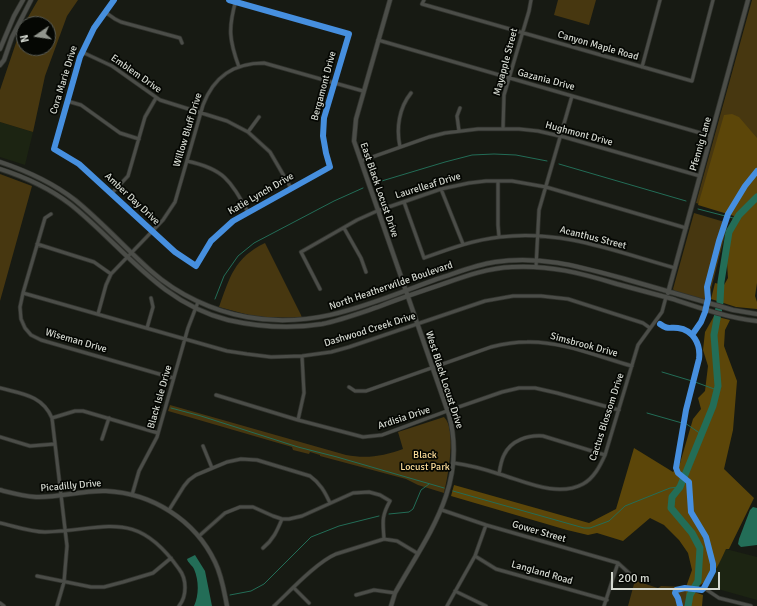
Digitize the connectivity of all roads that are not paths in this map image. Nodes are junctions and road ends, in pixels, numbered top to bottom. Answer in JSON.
{"nodes":[{"id":1,"x":23,"y":0,"type":"edge"},
{"id":2,"x":31,"y":0,"type":"edge"},
{"id":3,"x":114,"y":0,"type":"edge"},
{"id":4,"x":229,"y":0,"type":"edge"},
{"id":5,"x":390,"y":0,"type":"edge"},
{"id":6,"x":424,"y":0,"type":"edge"},
{"id":7,"x":531,"y":0,"type":"edge"},
{"id":8,"x":660,"y":0,"type":"edge"},
{"id":9,"x":714,"y":0,"type":"edge"},
{"id":10,"x":748,"y":0,"type":"edge"},
{"id":11,"x":236,"y":1,"type":"edge"},
{"id":12,"x":105,"y":12,"type":"junction"},
{"id":13,"x":522,"y":32,"type":"junction"},
{"id":14,"x":378,"y":40,"type":"junction"},
{"id":15,"x":182,"y":43,"type":"dead end"},
{"id":16,"x":0,"y":49,"type":"edge"},
{"id":17,"x":82,"y":52,"type":"junction"},
{"id":18,"x":0,"y":65,"type":"edge"},
{"id":19,"x":642,"y":66,"type":"junction"},
{"id":20,"x":238,"y":67,"type":"junction"},
{"id":21,"x":509,"y":78,"type":"junction"},
{"id":22,"x":334,"y":83,"type":"junction"},
{"id":23,"x":363,"y":91,"type":"junction"},
{"id":24,"x":412,"y":93,"type":"dead end"},
{"id":25,"x":572,"y":96,"type":"junction"},
{"id":26,"x":156,"y":98,"type":"junction"},
{"id":27,"x":67,"y":101,"type":"junction"},
{"id":28,"x":460,"y":108,"type":"dead end"},
{"id":29,"x":200,"y":113,"type":"junction"},
{"id":30,"x":259,"y":117,"type":"dead end"},
{"id":31,"x":502,"y":129,"type":"junction"},
{"id":32,"x":459,"y":131,"type":"junction"},
{"id":33,"x":248,"y":132,"type":"junction"},
{"id":34,"x":561,"y":136,"type":"junction"},
{"id":35,"x":711,"y":136,"type":"junction"},
{"id":36,"x":139,"y":139,"type":"junction"},
{"id":37,"x":400,"y":147,"type":"junction"},
{"id":38,"x":54,"y":149,"type":"joint"},
{"id":39,"x":187,"y":161,"type":"junction"},
{"id":40,"x":360,"y":161,"type":"junction"},
{"id":41,"x":0,"y":162,"type":"edge"},
{"id":42,"x":330,"y":167,"type":"joint"},
{"id":43,"x":18,"y":168,"type":"junction"},
{"id":44,"x":0,"y":169,"type":"edge"},
{"id":45,"x":10,"y":172,"type":"junction"},
{"id":46,"x":700,"y":176,"type":"junction"},
{"id":47,"x":498,"y":181,"type":"junction"},
{"id":48,"x":291,"y":188,"type":"junction"},
{"id":49,"x":546,"y":188,"type":"junction"},
{"id":50,"x":441,"y":189,"type":"junction"},
{"id":51,"x":112,"y":193,"type":"junction"},
{"id":52,"x":404,"y":202,"type":"junction"},
{"id":53,"x":377,"y":211,"type":"junction"},
{"id":54,"x":248,"y":212,"type":"junction"},
{"id":55,"x":51,"y":214,"type":"dead end"},
{"id":56,"x":344,"y":228,"type":"junction"},
{"id":57,"x":686,"y":228,"type":"junction"},
{"id":58,"x":152,"y":232,"type":"junction"},
{"id":59,"x":537,"y":235,"type":"junction"},
{"id":60,"x":500,"y":237,"type":"junction"},
{"id":61,"x":37,"y":244,"type":"junction"},
{"id":62,"x":463,"y":244,"type":"junction"},
{"id":63,"x":132,"y":253,"type":"junction"},
{"id":64,"x":128,"y":258,"type":"junction"},
{"id":65,"x":536,"y":261,"type":"junction"},
{"id":66,"x":196,"y":266,"type":"joint"},
{"id":67,"x":536,"y":267,"type":"junction"},
{"id":68,"x":675,"y":268,"type":"junction"},
{"id":69,"x":366,"y":272,"type":"dead end"},
{"id":70,"x":112,"y":274,"type":"junction"},
{"id":71,"x":320,"y":288,"type":"dead end"},
{"id":72,"x":405,"y":291,"type":"junction"},
{"id":73,"x":668,"y":291,"type":"junction"},
{"id":74,"x":22,"y":293,"type":"junction"},
{"id":75,"x":407,"y":296,"type":"junction"},
{"id":76,"x":666,"y":297,"type":"junction"},
{"id":77,"x":151,"y":298,"type":"dead end"},
{"id":78,"x":198,"y":302,"type":"junction"},
{"id":79,"x":196,"y":307,"type":"junction"},
{"id":80,"x":98,"y":314,"type":"junction"},
{"id":81,"x":757,"y":314,"type":"edge"},
{"id":82,"x":757,"y":321,"type":"edge"},
{"id":83,"x":417,"y":324,"type":"junction"},
{"id":84,"x":147,"y":328,"type":"junction"},
{"id":85,"x":650,"y":328,"type":"junction"},
{"id":86,"x":185,"y":339,"type":"junction"},
{"id":87,"x":302,"y":356,"type":"junction"},
{"id":88,"x":632,"y":366,"type":"junction"},
{"id":89,"x":432,"y":367,"type":"junction"},
{"id":90,"x":173,"y":378,"type":"junction"},
{"id":91,"x":349,"y":387,"type":"dead end"},
{"id":92,"x":0,"y":388,"type":"edge"},
{"id":93,"x":216,"y":395,"type":"dead end"},
{"id":94,"x":619,"y":410,"type":"junction"},
{"id":95,"x":447,"y":411,"type":"junction"},
{"id":96,"x":52,"y":418,"type":"junction"},
{"id":97,"x":109,"y":418,"type":"junction"},
{"id":98,"x":298,"y":420,"type":"junction"},
{"id":99,"x":158,"y":433,"type":"junction"},
{"id":100,"x":0,"y":437,"type":"edge"},
{"id":101,"x":102,"y":439,"type":"dead end"},
{"id":102,"x":55,"y":444,"type":"junction"},
{"id":103,"x":203,"y":446,"type":"dead end"},
{"id":104,"x":605,"y":455,"type":"junction"},
{"id":105,"x":454,"y":463,"type":"junction"},
{"id":106,"x":212,"y":468,"type":"junction"},
{"id":107,"x":499,"y":474,"type":"junction"},
{"id":108,"x":0,"y":490,"type":"edge"},
{"id":109,"x":62,"y":495,"type":"junction"},
{"id":110,"x":132,"y":495,"type":"junction"},
{"id":111,"x":330,"y":503,"type":"junction"},
{"id":112,"x":169,"y":510,"type":"junction"},
{"id":113,"x":442,"y":510,"type":"junction"},
{"id":114,"x":282,"y":519,"type":"junction"},
{"id":115,"x":0,"y":523,"type":"edge"},
{"id":116,"x":486,"y":525,"type":"junction"},
{"id":117,"x":65,"y":530,"type":"junction"},
{"id":118,"x":199,"y":536,"type":"junction"},
{"id":119,"x":384,"y":539,"type":"junction"},
{"id":120,"x":262,"y":548,"type":"dead end"},
{"id":121,"x":417,"y":553,"type":"junction"},
{"id":122,"x":475,"y":556,"type":"junction"},
{"id":123,"x":172,"y":558,"type":"junction"},
{"id":124,"x":618,"y":563,"type":"junction"},
{"id":125,"x":629,"y":574,"type":"dead end"},
{"id":126,"x":37,"y":576,"type":"dead end"},
{"id":127,"x":64,"y":582,"type":"junction"},
{"id":128,"x":294,"y":588,"type":"junction"},
{"id":129,"x":704,"y":588,"type":"dead end"},
{"id":130,"x":455,"y":591,"type":"junction"},
{"id":131,"x":395,"y":594,"type":"junction"},
{"id":132,"x":356,"y":595,"type":"dead end"},
{"id":133,"x":607,"y":600,"type":"junction"},
{"id":134,"x":0,"y":603,"type":"edge"},
{"id":135,"x":309,"y":603,"type":"dead end"},
{"id":136,"x":4,"y":606,"type":"edge"},
{"id":137,"x":57,"y":606,"type":"edge"},
{"id":138,"x":179,"y":606,"type":"edge"},
{"id":139,"x":227,"y":606,"type":"edge"},
{"id":140,"x":274,"y":606,"type":"edge"},
{"id":141,"x":392,"y":606,"type":"edge"},
{"id":142,"x":447,"y":606,"type":"edge"},
{"id":143,"x":486,"y":606,"type":"edge"},
{"id":144,"x":604,"y":606,"type":"edge"},
{"id":145,"x":751,"y":606,"type":"edge"}],
"edges":[{"from":1,"to":16,"type":"main road"},
{"from":2,"to":18,"type":"main road"},
{"from":3,"to":12,"type":"street","name":"Cora Marie Drive"},
{"from":4,"to":11,"type":"street"},
{"from":5,"to":14,"type":"main road","name":"East Black Locust Drive"},
{"from":6,"to":13,"type":"street","name":"Canyon Maple Road"},
{"from":7,"to":13,"type":"street","name":"Mayapple Street"},
{"from":8,"to":19,"type":"street"},
{"from":9,"to":19,"type":"street","name":"Canyon Maple Road"},
{"from":10,"to":35,"type":"main road","name":"Pfennig Lane"},
{"from":11,"to":20,"type":"street"},
{"from":11,"to":22,"type":"street","name":"Bergamont Drive"},
{"from":12,"to":15,"type":"street"},
{"from":12,"to":17,"type":"street","name":"Cora Marie Drive"},
{"from":13,"to":19,"type":"street","name":"Canyon Maple Road"},
{"from":13,"to":21,"type":"street","name":"Mayapple Street"},
{"from":14,"to":21,"type":"street","name":"Gazania Drive"},
{"from":14,"to":23,"type":"main road","name":"East Black Locust Drive"},
{"from":17,"to":26,"type":"street","name":"Emblem Drive"},
{"from":17,"to":27,"type":"street","name":"Cora Marie Drive"},
{"from":20,"to":22,"type":"street","name":"Willow Bluff Drive"},
{"from":20,"to":29,"type":"street","name":"Willow Bluff Drive"},
{"from":21,"to":25,"type":"street","name":"Gazania Drive"},
{"from":21,"to":31,"type":"street","name":"Mayapple Street"},
{"from":22,"to":23,"type":"street","name":"Willow Bluff Drive"},
{"from":22,"to":42,"type":"street","name":"Bergamont Drive"},
{"from":23,"to":40,"type":"main road","name":"East Black Locust Drive"},
{"from":24,"to":37,"type":"street"},
{"from":25,"to":34,"type":"street"},
{"from":25,"to":35,"type":"street","name":"Gazania Drive"},
{"from":26,"to":29,"type":"street","name":"Emblem Drive"},
{"from":26,"to":36,"type":"street"},
{"from":27,"to":36,"type":"street"},
{"from":27,"to":38,"type":"street","name":"Cora Marie Drive"},
{"from":28,"to":32,"type":"street"},
{"from":29,"to":33,"type":"street","name":"Emblem Drive"},
{"from":29,"to":39,"type":"street","name":"Willow Bluff Drive"},
{"from":30,"to":33,"type":"street"},
{"from":31,"to":32,"type":"street","name":"Hughmont Drive"},
{"from":31,"to":34,"type":"street","name":"Hughmont Drive"},
{"from":32,"to":37,"type":"street","name":"Hughmont Drive"},
{"from":33,"to":48,"type":"street","name":"Emblem Drive"},
{"from":34,"to":46,"type":"street","name":"Hughmont Drive"},
{"from":34,"to":49,"type":"street"},
{"from":35,"to":46,"type":"main road","name":"Pfennig Lane"},
{"from":36,"to":51,"type":"street"},
{"from":37,"to":40,"type":"street","name":"Hughmont Drive"},
{"from":38,"to":51,"type":"street","name":"Amber Day Drive"},
{"from":39,"to":54,"type":"street"},
{"from":39,"to":58,"type":"street","name":"Willow Bluff Drive"},
{"from":40,"to":53,"type":"main road","name":"East Black Locust Drive"},
{"from":41,"to":43,"type":"main road","name":"North Heatherwilde Boulevard"},
{"from":42,"to":48,"type":"street","name":"Katie Lynch Drive"},
{"from":43,"to":45,"type":"main road"},
{"from":43,"to":63,"type":"main road","name":"North Heatherwilde Boulevard"},
{"from":44,"to":45,"type":"main road","name":"North Heatherwilde Boulevard"},
{"from":45,"to":64,"type":"main road","name":"North Heatherwilde Boulevard"},
{"from":46,"to":57,"type":"main road","name":"Pfennig Lane"},
{"from":47,"to":49,"type":"street","name":"Laurelleaf Drive"},
{"from":47,"to":50,"type":"street","name":"Laurelleaf Drive"},
{"from":47,"to":60,"type":"street"},
{"from":48,"to":54,"type":"street","name":"Katie Lynch Drive"},
{"from":49,"to":57,"type":"street","name":"Laurelleaf Drive"},
{"from":49,"to":59,"type":"street"},
{"from":50,"to":52,"type":"street","name":"Laurelleaf Drive"},
{"from":50,"to":62,"type":"street"},
{"from":51,"to":58,"type":"street","name":"Amber Day Drive"},
{"from":52,"to":53,"type":"street","name":"Laurelleaf Drive"},
{"from":52,"to":62,"type":"street","name":"Acanthus Street"},
{"from":53,"to":56,"type":"street","name":"Laurelleaf Drive"},
{"from":53,"to":72,"type":"main road","name":"East Black Locust Drive"},
{"from":54,"to":66,"type":"street","name":"Katie Lynch Drive"},
{"from":55,"to":61,"type":"street","name":"Wiseman Drive"},
{"from":56,"to":69,"type":"street"},
{"from":56,"to":71,"type":"street","name":"Laurelleaf Drive"},
{"from":57,"to":68,"type":"main road","name":"Pfennig Lane"},
{"from":58,"to":63,"type":"street","name":"Willow Bluff Drive"},
{"from":58,"to":66,"type":"street","name":"Amber Day Drive"},
{"from":59,"to":60,"type":"street","name":"Acanthus Street"},
{"from":59,"to":65,"type":"street"},
{"from":59,"to":68,"type":"street","name":"Acanthus Street"},
{"from":60,"to":62,"type":"street","name":"Acanthus Street"},
{"from":61,"to":70,"type":"street"},
{"from":61,"to":74,"type":"street","name":"Wiseman Drive"},
{"from":63,"to":64,"type":"street","name":"Willow Bluff Drive"},
{"from":63,"to":78,"type":"main road","name":"North Heatherwilde Boulevard"},
{"from":64,"to":70,"type":"street","name":"Willow Bluff Drive"},
{"from":64,"to":79,"type":"main road","name":"North Heatherwilde Boulevard"},
{"from":65,"to":67,"type":"street"},
{"from":65,"to":72,"type":"main road","name":"North Heatherwilde Boulevard"},
{"from":65,"to":73,"type":"main road","name":"North Heatherwilde Boulevard"},
{"from":67,"to":75,"type":"main road","name":"North Heatherwilde Boulevard"},
{"from":67,"to":76,"type":"main road","name":"North Heatherwilde Boulevard"},
{"from":68,"to":73,"type":"main road","name":"Pfennig Lane"},
{"from":70,"to":80,"type":"street","name":"Willow Bluff Drive"},
{"from":72,"to":75,"type":"main road","name":"West Black Locust Drive"},
{"from":72,"to":78,"type":"main road","name":"North Heatherwilde Boulevard"},
{"from":73,"to":76,"type":"main road","name":"Pfennig Lane"},
{"from":73,"to":81,"type":"main road","name":"North Heatherwilde Boulevard"},
{"from":74,"to":80,"type":"street","name":"Dashwood Creek Drive"},
{"from":74,"to":90,"type":"street","name":"Wiseman Drive"},
{"from":75,"to":79,"type":"main road","name":"North Heatherwilde Boulevard"},
{"from":75,"to":83,"type":"main road","name":"West Black Locust Drive"},
{"from":76,"to":82,"type":"main road","name":"North Heatherwilde Boulevard"},
{"from":76,"to":85,"type":"street","name":"Cactus Blossom Drive"},
{"from":77,"to":84,"type":"street"},
{"from":78,"to":79,"type":"street","name":"Black Isle Drive"},
{"from":79,"to":86,"type":"street","name":"Black Isle Drive"},
{"from":80,"to":84,"type":"street","name":"Dashwood Creek Drive"},
{"from":83,"to":85,"type":"street","name":"Dashwood Creek Drive"},
{"from":83,"to":87,"type":"street","name":"Dashwood Creek Drive"},
{"from":83,"to":89,"type":"main road","name":"West Black Locust Drive"},
{"from":84,"to":86,"type":"street","name":"Dashwood Creek Drive"},
{"from":85,"to":88,"type":"street","name":"Cactus Blossom Drive"},
{"from":86,"to":87,"type":"street","name":"Dashwood Creek Drive"},
{"from":86,"to":90,"type":"street","name":"Black Isle Drive"},
{"from":87,"to":98,"type":"street"},
{"from":88,"to":89,"type":"street","name":"Simsbrook Drive"},
{"from":88,"to":94,"type":"street","name":"Cactus Blossom Drive"},
{"from":89,"to":91,"type":"street","name":"Simsbrook Drive"},
{"from":89,"to":95,"type":"main road","name":"West Black Locust Drive"},
{"from":90,"to":99,"type":"street","name":"Black Isle Drive"},
{"from":92,"to":96,"type":"street"},
{"from":93,"to":98,"type":"street","name":"Ardisia Drive"},
{"from":94,"to":95,"type":"street","name":"Ardisia Drive"},
{"from":94,"to":104,"type":"street","name":"Cactus Blossom Drive"},
{"from":95,"to":98,"type":"street","name":"Ardisia Drive"},
{"from":95,"to":105,"type":"main road","name":"West Black Locust Drive"},
{"from":96,"to":97,"type":"street"},
{"from":96,"to":102,"type":"street"},
{"from":97,"to":99,"type":"street"},
{"from":97,"to":101,"type":"street"},
{"from":99,"to":110,"type":"street","name":"Black Isle Drive"},
{"from":100,"to":102,"type":"street"},
{"from":102,"to":109,"type":"street"},
{"from":103,"to":106,"type":"street"},
{"from":104,"to":107,"type":"street","name":"Cactus Blossom Drive"},
{"from":104,"to":107,"type":"street"},
{"from":105,"to":107,"type":"street","name":"Cactus Blossom Drive"},
{"from":105,"to":113,"type":"main road","name":"West Black Locust Drive"},
{"from":106,"to":111,"type":"street"},
{"from":106,"to":112,"type":"street"},
{"from":108,"to":109,"type":"main road","name":"Picadilly Drive"},
{"from":109,"to":110,"type":"main road","name":"Picadilly Drive"},
{"from":109,"to":117,"type":"street"},
{"from":110,"to":112,"type":"main road","name":"Picadilly Drive"},
{"from":111,"to":114,"type":"street"},
{"from":111,"to":119,"type":"street"},
{"from":112,"to":118,"type":"main road","name":"Picadilly Drive"},
{"from":113,"to":116,"type":"street","name":"Gower Street"},
{"from":113,"to":121,"type":"main road","name":"West Black Locust Drive"},
{"from":114,"to":118,"type":"street"},
{"from":114,"to":120,"type":"street"},
{"from":115,"to":117,"type":"street"},
{"from":116,"to":122,"type":"street"},
{"from":116,"to":124,"type":"street","name":"Gower Street"},
{"from":117,"to":123,"type":"street"},
{"from":117,"to":127,"type":"street"},
{"from":118,"to":139,"type":"main road","name":"Picadilly Drive"},
{"from":119,"to":121,"type":"street"},
{"from":119,"to":128,"type":"street"},
{"from":121,"to":131,"type":"main road","name":"West Black Locust Drive"},
{"from":122,"to":130,"type":"street"},
{"from":122,"to":133,"type":"street","name":"Langland Road"},
{"from":123,"to":127,"type":"street"},
{"from":123,"to":138,"type":"street"},
{"from":124,"to":125,"type":"street","name":"Gower Street"},
{"from":124,"to":133,"type":"street"},
{"from":126,"to":127,"type":"street"},
{"from":127,"to":137,"type":"street"},
{"from":128,"to":135,"type":"street"},
{"from":128,"to":140,"type":"street"},
{"from":129,"to":145,"type":"street"},
{"from":130,"to":142,"type":"street"},
{"from":130,"to":143,"type":"street"},
{"from":131,"to":132,"type":"street"},
{"from":131,"to":141,"type":"main road","name":"West Black Locust Drive"},
{"from":133,"to":144,"type":"street"},
{"from":134,"to":136,"type":"street"}]}
